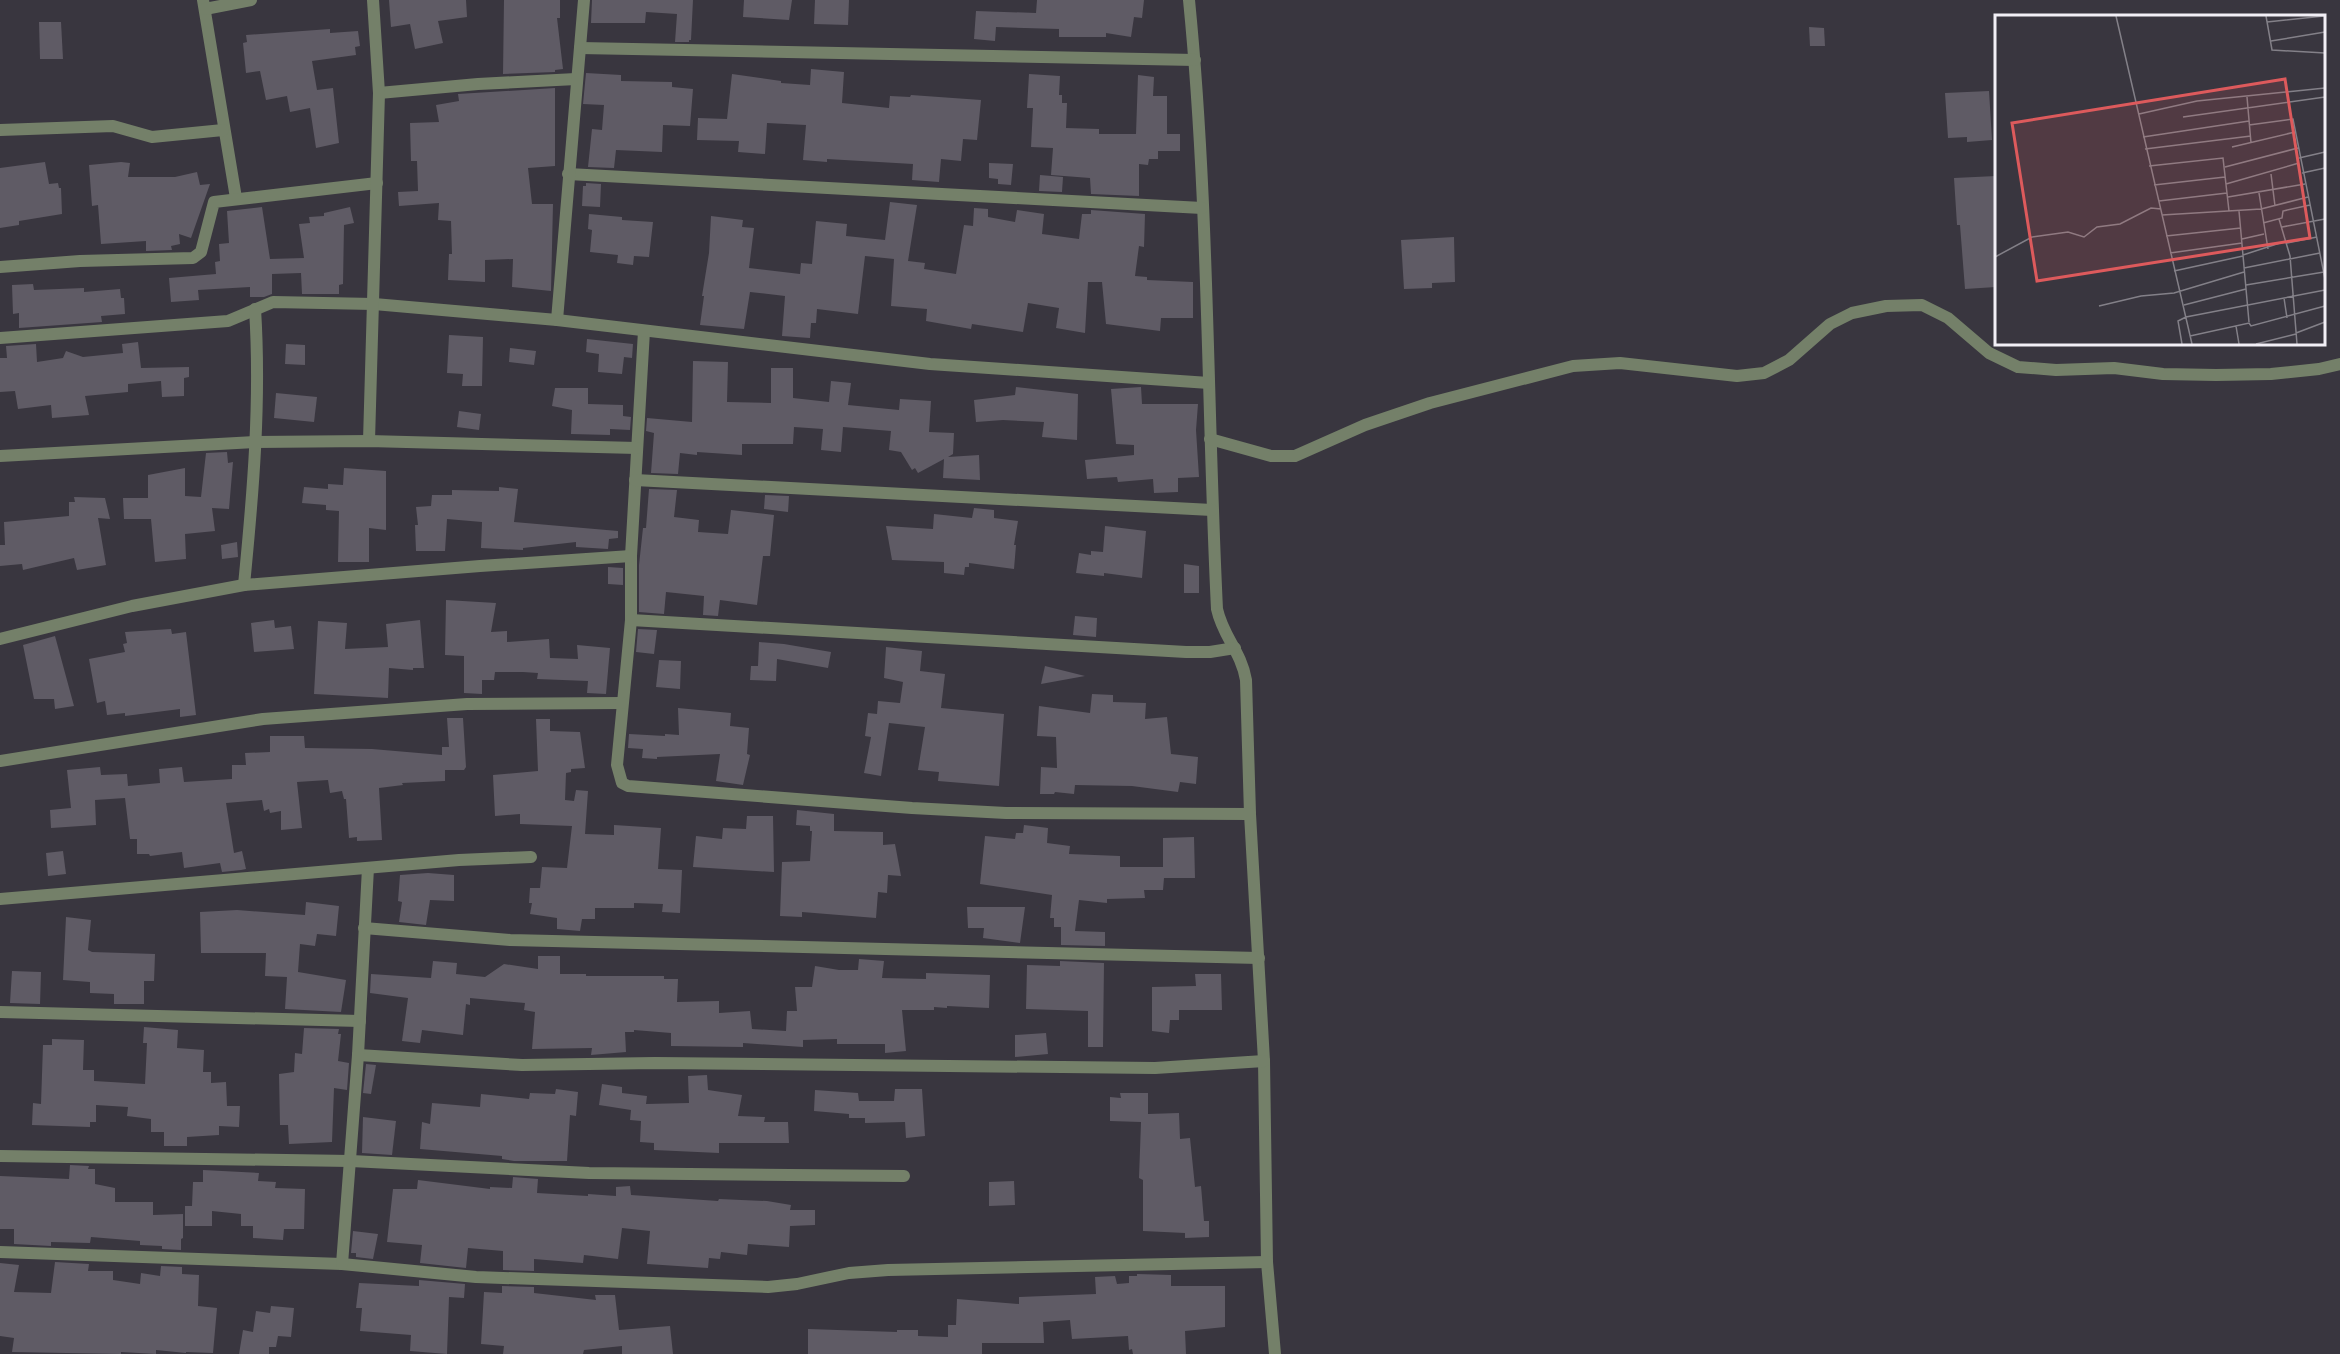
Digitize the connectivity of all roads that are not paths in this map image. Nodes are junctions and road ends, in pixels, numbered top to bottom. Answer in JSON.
{"nodes":[{"id":1,"x":251,"y":0,"type":"edge"},
{"id":2,"x":373,"y":0,"type":"edge"},
{"id":3,"x":584,"y":0,"type":"edge"},
{"id":4,"x":1189,"y":0,"type":"edge"},
{"id":5,"x":204,"y":4,"type":"edge"},
{"id":6,"x":579,"y":48,"type":"junction"},
{"id":7,"x":1195,"y":60,"type":"junction"},
{"id":8,"x":576,"y":79,"type":"junction"},
{"id":9,"x":379,"y":93,"type":"junction"},
{"id":10,"x":0,"y":130,"type":"edge"},
{"id":11,"x":223,"y":130,"type":"junction"},
{"id":12,"x":568,"y":174,"type":"junction"},
{"id":13,"x":377,"y":183,"type":"junction"},
{"id":14,"x":236,"y":198,"type":"junction"},
{"id":15,"x":1202,"y":208,"type":"junction"},
{"id":16,"x":0,"y":267,"type":"edge"},
{"id":17,"x":374,"y":304,"type":"junction"},
{"id":18,"x":255,"y":309,"type":"junction"},
{"id":19,"x":557,"y":320,"type":"junction"},
{"id":20,"x":644,"y":331,"type":"junction"},
{"id":21,"x":0,"y":338,"type":"edge"},
{"id":22,"x":2340,"y":364,"type":"edge"},
{"id":23,"x":1209,"y":383,"type":"junction"},
{"id":24,"x":1210,"y":439,"type":"junction"},
{"id":25,"x":369,"y":441,"type":"junction"},
{"id":26,"x":255,"y":442,"type":"junction"},
{"id":27,"x":637,"y":448,"type":"junction"},
{"id":28,"x":0,"y":456,"type":"edge"},
{"id":29,"x":635,"y":480,"type":"junction"},
{"id":30,"x":1212,"y":510,"type":"junction"},
{"id":31,"x":632,"y":556,"type":"junction"},
{"id":32,"x":244,"y":585,"type":"junction"},
{"id":33,"x":631,"y":620,"type":"junction"},
{"id":34,"x":0,"y":639,"type":"edge"},
{"id":35,"x":1235,"y":648,"type":"junction"},
{"id":36,"x":622,"y":703,"type":"junction"},
{"id":37,"x":0,"y":761,"type":"edge"},
{"id":38,"x":1250,"y":814,"type":"junction"},
{"id":39,"x":531,"y":857,"type":"dead end"},
{"id":40,"x":368,"y":868,"type":"junction"},
{"id":41,"x":0,"y":899,"type":"edge"},
{"id":42,"x":364,"y":927,"type":"junction"},
{"id":43,"x":1259,"y":958,"type":"junction"},
{"id":44,"x":0,"y":1012,"type":"edge"},
{"id":45,"x":360,"y":1021,"type":"junction"},
{"id":46,"x":358,"y":1055,"type":"junction"},
{"id":47,"x":1264,"y":1061,"type":"junction"},
{"id":48,"x":0,"y":1156,"type":"edge"},
{"id":49,"x":351,"y":1161,"type":"junction"},
{"id":50,"x":904,"y":1176,"type":"dead end"},
{"id":51,"x":0,"y":1252,"type":"edge"},
{"id":52,"x":1267,"y":1262,"type":"junction"},
{"id":53,"x":342,"y":1264,"type":"junction"},
{"id":54,"x":1275,"y":1354,"type":"edge"}],
"edges":[{"from":1,"to":5,"type":"street"},
{"from":2,"to":9,"type":"street"},
{"from":3,"to":6,"type":"street"},
{"from":4,"to":7,"type":"street"},
{"from":5,"to":11,"type":"street"},
{"from":6,"to":7,"type":"street"},
{"from":6,"to":8,"type":"street"},
{"from":7,"to":15,"type":"street"},
{"from":8,"to":9,"type":"street"},
{"from":8,"to":12,"type":"street"},
{"from":9,"to":13,"type":"street"},
{"from":10,"to":11,"type":"street"},
{"from":11,"to":14,"type":"street"},
{"from":12,"to":15,"type":"street"},
{"from":12,"to":19,"type":"street"},
{"from":13,"to":14,"type":"street"},
{"from":13,"to":17,"type":"street"},
{"from":14,"to":16,"type":"street"},
{"from":15,"to":23,"type":"street"},
{"from":17,"to":18,"type":"street"},
{"from":17,"to":19,"type":"street"},
{"from":17,"to":25,"type":"street"},
{"from":18,"to":21,"type":"street"},
{"from":18,"to":26,"type":"street"},
{"from":19,"to":20,"type":"street"},
{"from":20,"to":23,"type":"street"},
{"from":20,"to":27,"type":"street"},
{"from":22,"to":24,"type":"street"},
{"from":23,"to":24,"type":"street"},
{"from":24,"to":30,"type":"street"},
{"from":25,"to":26,"type":"street"},
{"from":25,"to":27,"type":"street"},
{"from":26,"to":28,"type":"street"},
{"from":26,"to":32,"type":"street"},
{"from":27,"to":29,"type":"street"},
{"from":29,"to":30,"type":"street"},
{"from":29,"to":31,"type":"street"},
{"from":30,"to":35,"type":"street"},
{"from":31,"to":32,"type":"street"},
{"from":31,"to":33,"type":"street"},
{"from":32,"to":34,"type":"street"},
{"from":33,"to":35,"type":"street"},
{"from":33,"to":36,"type":"street"},
{"from":35,"to":38,"type":"street"},
{"from":36,"to":37,"type":"street"},
{"from":36,"to":38,"type":"street"},
{"from":38,"to":43,"type":"street"},
{"from":39,"to":40,"type":"street"},
{"from":40,"to":41,"type":"street"},
{"from":40,"to":42,"type":"street"},
{"from":42,"to":43,"type":"street"},
{"from":42,"to":45,"type":"street"},
{"from":43,"to":47,"type":"street"},
{"from":44,"to":45,"type":"street"},
{"from":45,"to":46,"type":"street"},
{"from":46,"to":47,"type":"street"},
{"from":46,"to":49,"type":"street"},
{"from":47,"to":52,"type":"street"},
{"from":48,"to":49,"type":"street"},
{"from":49,"to":50,"type":"street"},
{"from":49,"to":53,"type":"street"},
{"from":51,"to":53,"type":"street"},
{"from":52,"to":53,"type":"street"},
{"from":52,"to":54,"type":"street"}]}
